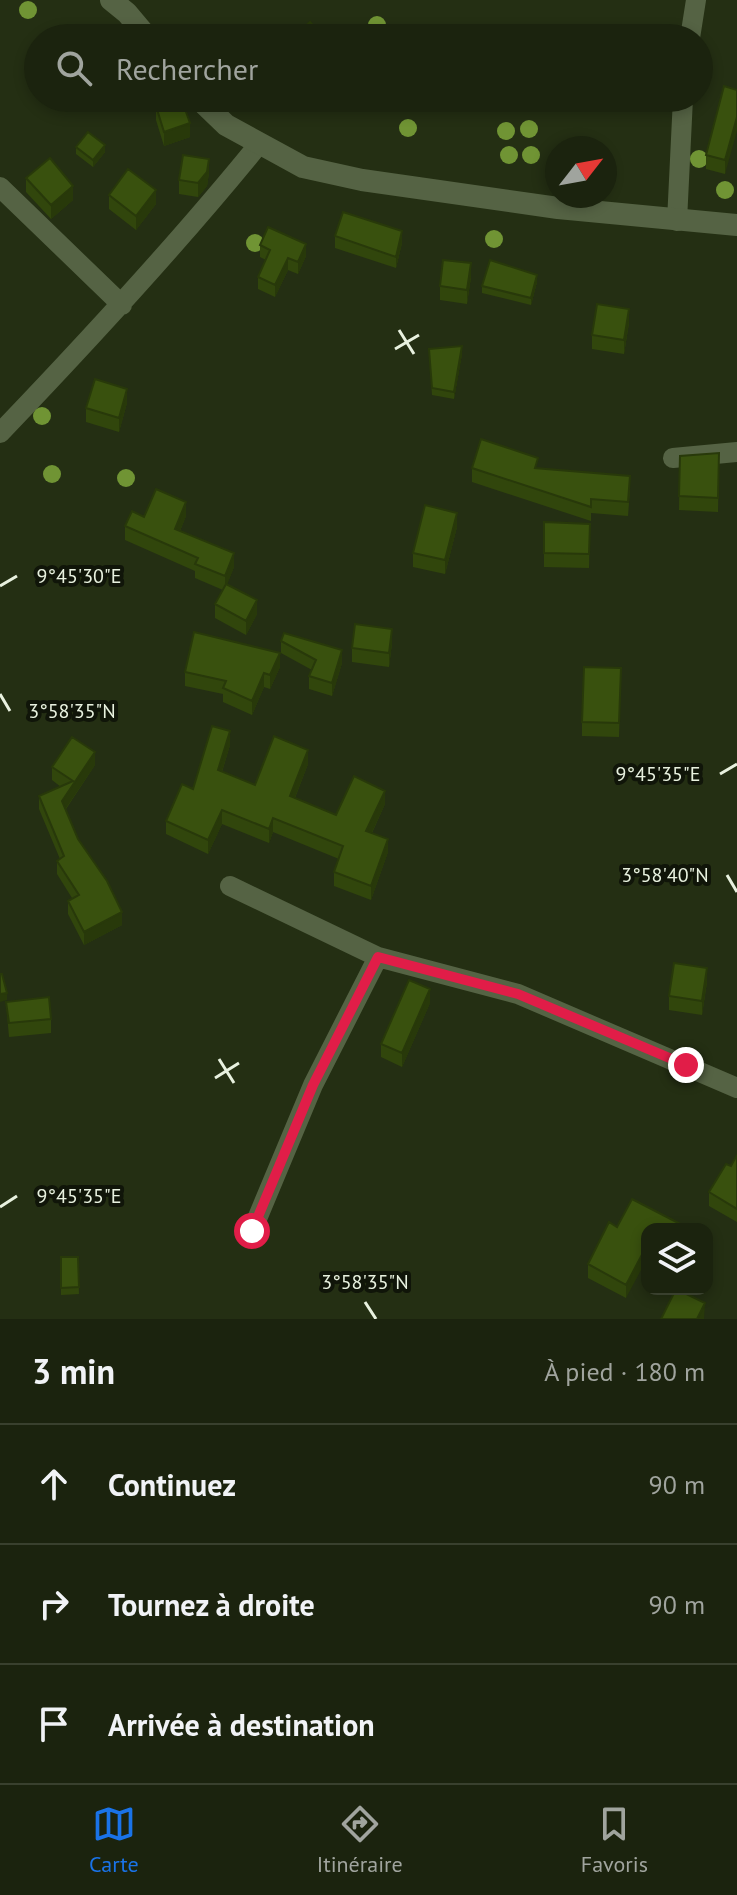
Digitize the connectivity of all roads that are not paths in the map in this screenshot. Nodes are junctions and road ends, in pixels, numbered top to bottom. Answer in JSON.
{"nodes":[{"id":1,"x":111,"y":0,"type":"edge"},
{"id":2,"x":696,"y":0,"type":"edge"},
{"id":3,"x":136,"y":24,"type":"edge"},
{"id":4,"x":692,"y":24,"type":"edge"},
{"id":5,"x":213,"y":112,"type":"edge"},
{"id":6,"x":682,"y":112,"type":"edge"},
{"id":7,"x":259,"y":144,"type":"junction"},
{"id":8,"x":0,"y":187,"type":"edge"},
{"id":9,"x":677,"y":221,"type":"junction"},
{"id":10,"x":737,"y":225,"type":"edge"},
{"id":11,"x":122,"y":305,"type":"junction"},
{"id":12,"x":0,"y":433,"type":"edge"},
{"id":13,"x":737,"y":452,"type":"edge"},
{"id":14,"x":673,"y":458,"type":"dead end"},
{"id":15,"x":230,"y":886,"type":"dead end"},
{"id":16,"x":378,"y":957,"type":"junction"},
{"id":17,"x":737,"y":1088,"type":"edge"},
{"id":18,"x":252,"y":1231,"type":"dead end"}],
"edges":[{"from":1,"to":3,"type":"main road"},
{"from":2,"to":4,"type":"street"},
{"from":5,"to":7,"type":"main road"},
{"from":6,"to":9,"type":"street"},
{"from":7,"to":9,"type":"main road"},
{"from":7,"to":11,"type":"street"},
{"from":8,"to":11,"type":"street"},
{"from":9,"to":10,"type":"main road"},
{"from":11,"to":12,"type":"street"},
{"from":13,"to":14,"type":"street"},
{"from":15,"to":16,"type":"street"},
{"from":16,"to":17,"type":"street"},
{"from":16,"to":18,"type":"street"}]}
